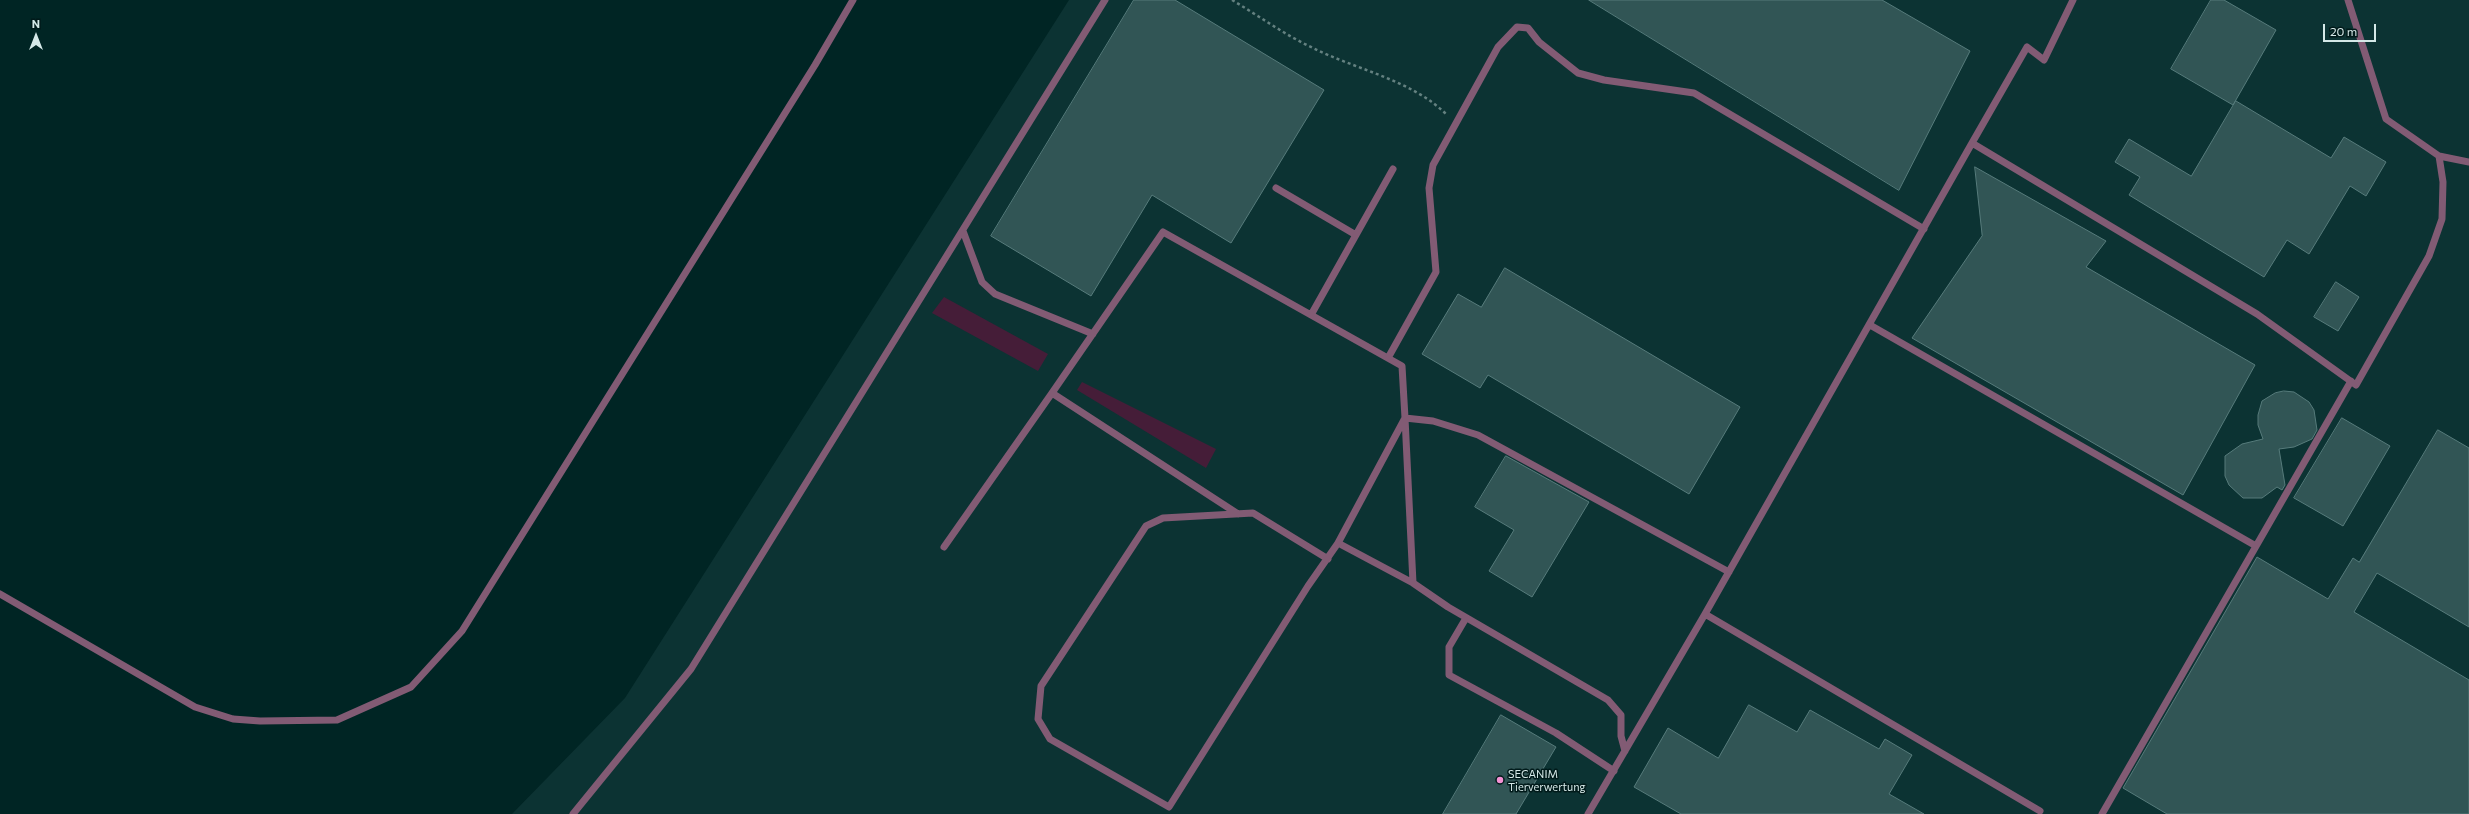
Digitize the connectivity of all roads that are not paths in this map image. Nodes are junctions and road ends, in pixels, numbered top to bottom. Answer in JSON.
{"nodes":[{"id":1,"x":853,"y":0,"type":"edge"},
{"id":2,"x":1106,"y":0,"type":"edge"},
{"id":3,"x":2073,"y":0,"type":"edge"},
{"id":4,"x":2348,"y":0,"type":"edge"},
{"id":5,"x":1972,"y":143,"type":"junction"},
{"id":6,"x":2439,"y":156,"type":"junction"},
{"id":7,"x":2469,"y":162,"type":"edge"},
{"id":8,"x":1393,"y":169,"type":"dead end"},
{"id":9,"x":1276,"y":188,"type":"dead end"},
{"id":10,"x":1924,"y":229,"type":"junction"},
{"id":11,"x":963,"y":231,"type":"junction"},
{"id":12,"x":1356,"y":235,"type":"junction"},
{"id":13,"x":1311,"y":315,"type":"junction"},
{"id":14,"x":1870,"y":325,"type":"junction"},
{"id":15,"x":1092,"y":334,"type":"junction"},
{"id":16,"x":1388,"y":358,"type":"junction"},
{"id":17,"x":2351,"y":381,"type":"junction"},
{"id":18,"x":1052,"y":393,"type":"junction"},
{"id":19,"x":1405,"y":418,"type":"junction"},
{"id":20,"x":1239,"y":514,"type":"junction"},
{"id":21,"x":1338,"y":543,"type":"junction"},
{"id":22,"x":2256,"y":546,"type":"junction"},
{"id":23,"x":944,"y":547,"type":"dead end"},
{"id":24,"x":1328,"y":559,"type":"junction"},
{"id":25,"x":1729,"y":572,"type":"junction"},
{"id":26,"x":1413,"y":583,"type":"junction"},
{"id":27,"x":0,"y":594,"type":"edge"},
{"id":28,"x":1705,"y":614,"type":"junction"},
{"id":29,"x":1466,"y":618,"type":"junction"},
{"id":30,"x":1625,"y":751,"type":"junction"},
{"id":31,"x":1614,"y":770,"type":"junction"},
{"id":32,"x":2039,"y":812,"type":"edge"},
{"id":33,"x":573,"y":814,"type":"edge"},
{"id":34,"x":1588,"y":814,"type":"edge"},
{"id":35,"x":2048,"y":814,"type":"edge"},
{"id":36,"x":2102,"y":814,"type":"edge"}],
"edges":[{"from":1,"to":27,"type":"lane"},
{"from":2,"to":11,"type":"lane"},
{"from":3,"to":5,"type":"lane"},
{"from":4,"to":6,"type":"lane"},
{"from":5,"to":10,"type":"lane"},
{"from":5,"to":17,"type":"lane"},
{"from":6,"to":7,"type":"lane"},
{"from":6,"to":17,"type":"lane"},
{"from":8,"to":12,"type":"lane"},
{"from":9,"to":12,"type":"lane"},
{"from":10,"to":14,"type":"lane"},
{"from":10,"to":16,"type":"lane"},
{"from":11,"to":15,"type":"lane"},
{"from":11,"to":33,"type":"lane"},
{"from":12,"to":13,"type":"lane"},
{"from":13,"to":15,"type":"lane"},
{"from":13,"to":16,"type":"lane"},
{"from":14,"to":22,"type":"lane"},
{"from":14,"to":25,"type":"lane"},
{"from":15,"to":18,"type":"lane"},
{"from":16,"to":19,"type":"lane"},
{"from":17,"to":22,"type":"lane"},
{"from":18,"to":20,"type":"lane"},
{"from":18,"to":23,"type":"lane"},
{"from":19,"to":21,"type":"lane"},
{"from":19,"to":25,"type":"lane"},
{"from":19,"to":26,"type":"lane"},
{"from":20,"to":24,"type":"lane"},
{"from":20,"to":24,"type":"lane"},
{"from":21,"to":24,"type":"lane"},
{"from":21,"to":26,"type":"lane"},
{"from":22,"to":36,"type":"lane"},
{"from":25,"to":28,"type":"lane"},
{"from":26,"to":29,"type":"lane"},
{"from":28,"to":30,"type":"lane"},
{"from":28,"to":32,"type":"lane"},
{"from":29,"to":30,"type":"lane"},
{"from":29,"to":31,"type":"lane"},
{"from":30,"to":31,"type":"lane"},
{"from":31,"to":34,"type":"lane"},
{"from":32,"to":35,"type":"lane"}]}
